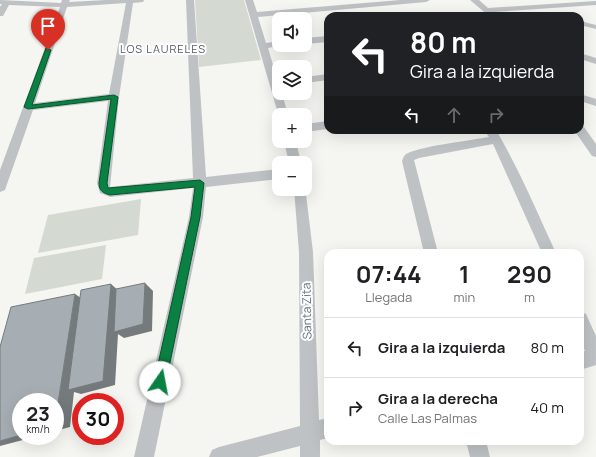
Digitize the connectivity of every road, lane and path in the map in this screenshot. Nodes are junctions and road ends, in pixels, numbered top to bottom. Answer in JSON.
{"nodes":[{"id":1,"x":133,"y":0,"type":"edge"},
{"id":2,"x":190,"y":0,"type":"edge"},
{"id":3,"x":249,"y":0,"type":"edge"},
{"id":4,"x":426,"y":0,"type":"edge"},
{"id":5,"x":474,"y":0,"type":"edge"},
{"id":6,"x":5,"y":1,"type":"edge"},
{"id":7,"x":65,"y":2,"type":"edge"},
{"id":8,"x":596,"y":3,"type":"edge"},
{"id":9,"x":527,"y":8,"type":"junction"},
{"id":10,"x":491,"y":12,"type":"edge"},
{"id":11,"x":499,"y":12,"type":"edge"},
{"id":12,"x":542,"y":12,"type":"edge"},
{"id":13,"x":0,"y":14,"type":"edge"},
{"id":14,"x":254,"y":16,"type":"junction"},
{"id":15,"x":584,"y":24,"type":"edge"},
{"id":16,"x":596,"y":27,"type":"edge"},
{"id":17,"x":324,"y":39,"type":"edge"},
{"id":18,"x":312,"y":40,"type":"edge"},
{"id":19,"x":272,"y":45,"type":"edge"},
{"id":20,"x":263,"y":46,"type":"junction"},
{"id":21,"x":584,"y":57,"type":"edge"},
{"id":22,"x":596,"y":61,"type":"edge"},
{"id":23,"x":272,"y":70,"type":"edge"},
{"id":24,"x":324,"y":78,"type":"edge"},
{"id":25,"x":312,"y":79,"type":"edge"},
{"id":26,"x":114,"y":97,"type":"junction"},
{"id":27,"x":584,"y":98,"type":"edge"},
{"id":28,"x":596,"y":103,"type":"edge"},
{"id":29,"x":28,"y":107,"type":"junction"},
{"id":30,"x":324,"y":126,"type":"edge"},
{"id":31,"x":312,"y":127,"type":"edge"},
{"id":32,"x":583,"y":134,"type":"edge"},
{"id":33,"x":493,"y":135,"type":"edge"},
{"id":34,"x":596,"y":154,"type":"edge"},
{"id":35,"x":5,"y":157,"type":"edge"},
{"id":36,"x":272,"y":175,"type":"edge"},
{"id":37,"x":200,"y":183,"type":"junction"},
{"id":38,"x":0,"y":187,"type":"edge"},
{"id":39,"x":301,"y":196,"type":"edge"},
{"id":40,"x":430,"y":249,"type":"edge"},
{"id":41,"x":547,"y":249,"type":"edge"},
{"id":42,"x":584,"y":329,"type":"edge"},
{"id":43,"x":596,"y":355,"type":"edge"},
{"id":44,"x":584,"y":360,"type":"edge"},
{"id":45,"x":319,"y":431,"type":"edge"},
{"id":46,"x":477,"y":445,"type":"edge"},
{"id":47,"x":144,"y":457,"type":"edge"},
{"id":48,"x":219,"y":457,"type":"edge"},
{"id":49,"x":310,"y":457,"type":"edge"},
{"id":50,"x":480,"y":457,"type":"edge"}],
"edges":[{"from":1,"to":7,"type":"street"},
{"from":1,"to":26,"type":"street"},
{"from":2,"to":37,"type":"street"},
{"from":3,"to":14,"type":"street"},
{"from":4,"to":14,"type":"street"},
{"from":5,"to":10,"type":"street"},
{"from":6,"to":7,"type":"street"},
{"from":6,"to":13,"type":"street"},
{"from":7,"to":29,"type":"street"},
{"from":8,"to":9,"type":"street"},
{"from":9,"to":11,"type":"street"},
{"from":9,"to":12,"type":"street"},
{"from":14,"to":20,"type":"street"},
{"from":15,"to":16,"type":"street"},
{"from":17,"to":18,"type":"street"},
{"from":19,"to":20,"type":"street"},
{"from":20,"to":23,"type":"street"},
{"from":21,"to":22,"type":"street"},
{"from":24,"to":25,"type":"street"},
{"from":26,"to":29,"type":"street"},
{"from":26,"to":37,"type":"street"},
{"from":27,"to":28,"type":"street"},
{"from":29,"to":35,"type":"street"},
{"from":30,"to":31,"type":"street"},
{"from":32,"to":34,"type":"street"},
{"from":33,"to":40,"type":"street"},
{"from":33,"to":41,"type":"street"},
{"from":35,"to":38,"type":"street"},
{"from":36,"to":37,"type":"street"},
{"from":37,"to":47,"type":"street"},
{"from":39,"to":45,"type":"street","name":"Santa Zita"},
{"from":42,"to":43,"type":"street"},
{"from":43,"to":44,"type":"street"},
{"from":45,"to":48,"type":"street"},
{"from":45,"to":49,"type":"street","name":"Santa Zita"},
{"from":46,"to":50,"type":"street"}]}
